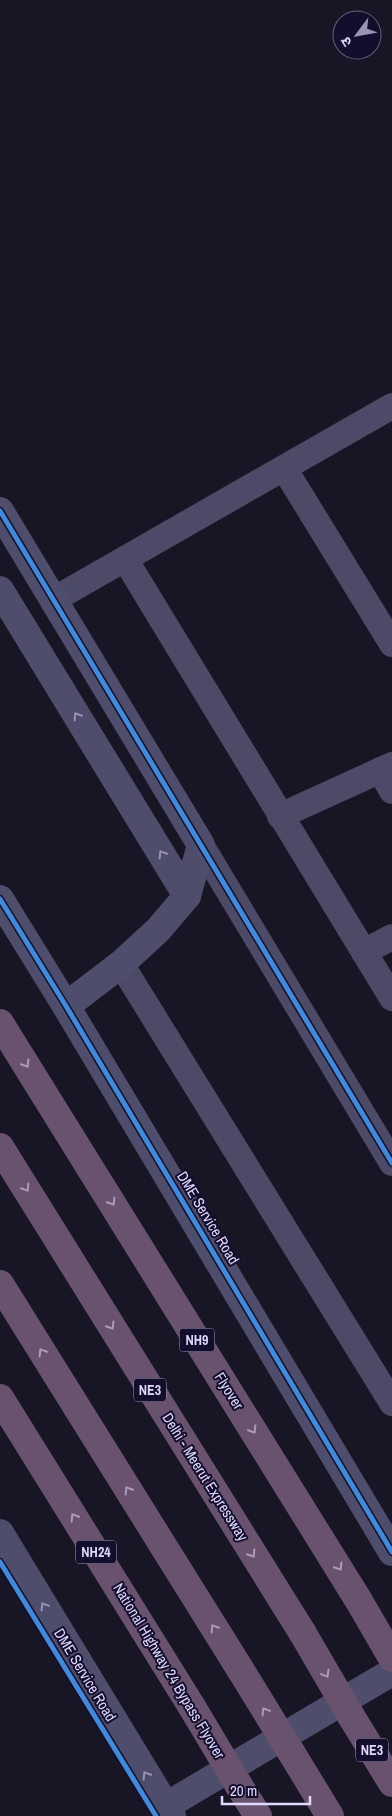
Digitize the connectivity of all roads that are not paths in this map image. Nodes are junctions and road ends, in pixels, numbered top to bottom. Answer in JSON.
{"nodes":[{"id":1,"x":392,"y":406,"type":"edge"},
{"id":2,"x":284,"y":468,"type":"junction"},
{"id":3,"x":0,"y":511,"type":"edge"},
{"id":4,"x":125,"y":559,"type":"junction"},
{"id":5,"x":0,"y":590,"type":"edge"},
{"id":6,"x":53,"y":600,"type":"junction"},
{"id":7,"x":392,"y":644,"type":"edge"},
{"id":8,"x":388,"y":776,"type":"edge"},
{"id":9,"x":280,"y":816,"type":"junction"},
{"id":10,"x":201,"y":845,"type":"junction"},
{"id":11,"x":187,"y":896,"type":"junction"},
{"id":12,"x":0,"y":899,"type":"edge"},
{"id":13,"x":392,"y":937,"type":"edge"},
{"id":14,"x":364,"y":952,"type":"junction"},
{"id":15,"x":122,"y":964,"type":"junction"},
{"id":16,"x":392,"y":998,"type":"edge"},
{"id":17,"x":66,"y":1006,"type":"junction"},
{"id":18,"x":0,"y":1023,"type":"edge"},
{"id":19,"x":0,"y":1147,"type":"edge"},
{"id":20,"x":392,"y":1163,"type":"edge"},
{"id":21,"x":0,"y":1284,"type":"edge"},
{"id":22,"x":0,"y":1398,"type":"edge"},
{"id":23,"x":392,"y":1403,"type":"edge"},
{"id":24,"x":0,"y":1533,"type":"edge"},
{"id":25,"x":392,"y":1552,"type":"edge"},
{"id":26,"x":392,"y":1658,"type":"edge"},
{"id":27,"x":392,"y":1672,"type":"edge"},
{"id":28,"x":392,"y":1783,"type":"edge"},
{"id":29,"x":169,"y":1811,"type":"edge"},
{"id":30,"x":258,"y":1816,"type":"edge"},
{"id":31,"x":330,"y":1816,"type":"edge"}],
"edges":[{"from":1,"to":2,"type":"street"},
{"from":2,"to":4,"type":"street"},
{"from":2,"to":7,"type":"street"},
{"from":3,"to":6,"type":"street"},
{"from":4,"to":6,"type":"street"},
{"from":4,"to":9,"type":"street"},
{"from":11,"to":5,"type":"street","one_way":true},
{"from":6,"to":10,"type":"street"},
{"from":8,"to":9,"type":"street"},
{"from":9,"to":14,"type":"street"},
{"from":10,"to":11,"type":"street"},
{"from":10,"to":20,"type":"street"},
{"from":11,"to":15,"type":"street"},
{"from":12,"to":17,"type":"street","name":"DME Service Road"},
{"from":13,"to":14,"type":"street"},
{"from":14,"to":16,"type":"street"},
{"from":15,"to":17,"type":"street"},
{"from":15,"to":23,"type":"street"},
{"from":17,"to":25,"type":"street","name":"DME Service Road"},
{"from":18,"to":26,"type":"highway","name":"Flyover","number":"NH9","one_way":true},
{"from":19,"to":28,"type":"highway","name":"Delhi - Meerut Expressway","number":"NE3","one_way":true,"bridge":true},
{"from":31,"to":21,"type":"highway","one_way":true,"bridge":true},
{"from":30,"to":22,"type":"highway","name":"National Highway 24 Bypass Flyover","number":"NH24","one_way":true,"bridge":true},
{"from":29,"to":24,"type":"street","name":"DME Service Road","one_way":true},
{"from":27,"to":29,"type":"street"}]}
